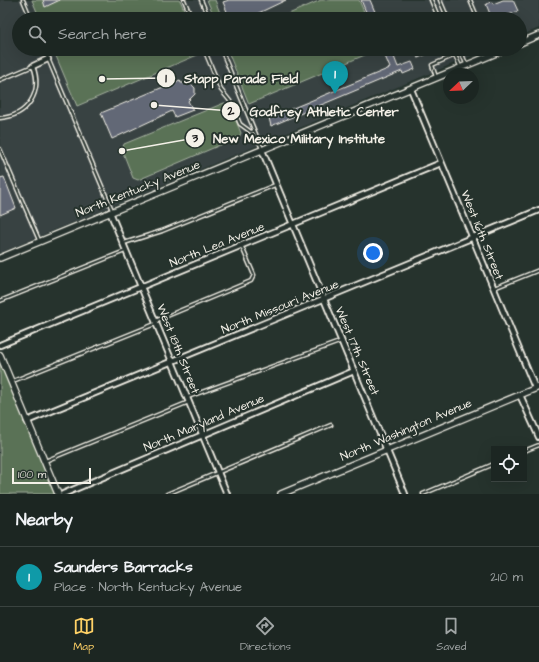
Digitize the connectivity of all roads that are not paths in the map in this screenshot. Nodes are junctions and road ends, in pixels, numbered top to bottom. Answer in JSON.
{"nodes":[{"id":1,"x":23,"y":0,"type":"edge"},
{"id":2,"x":184,"y":0,"type":"edge"},
{"id":3,"x":201,"y":0,"type":"edge"},
{"id":4,"x":431,"y":0,"type":"edge"},
{"id":5,"x":440,"y":0,"type":"edge"},
{"id":6,"x":470,"y":0,"type":"edge"},
{"id":7,"x":28,"y":12,"type":"edge"},
{"id":8,"x":189,"y":12,"type":"edge"},
{"id":9,"x":206,"y":12,"type":"edge"},
{"id":10,"x":436,"y":12,"type":"edge"},
{"id":11,"x":445,"y":12,"type":"edge"},
{"id":12,"x":475,"y":12,"type":"edge"},
{"id":13,"x":539,"y":36,"type":"edge"},
{"id":14,"x":527,"y":40,"type":"edge"},
{"id":15,"x":47,"y":56,"type":"edge"},
{"id":16,"x":207,"y":56,"type":"edge"},
{"id":17,"x":224,"y":56,"type":"edge"},
{"id":18,"x":453,"y":56,"type":"edge"},
{"id":19,"x":455,"y":56,"type":"edge"},
{"id":20,"x":464,"y":56,"type":"edge"},
{"id":21,"x":489,"y":56,"type":"edge"},
{"id":22,"x":48,"y":59,"type":"junction"},
{"id":23,"x":467,"y":65,"type":"junction"},
{"id":24,"x":33,"y":66,"type":"junction"},
{"id":25,"x":460,"y":68,"type":"joint"},
{"id":26,"x":443,"y":75,"type":"edge"},
{"id":27,"x":437,"y":78,"type":"junction"},
{"id":28,"x":0,"y":80,"type":"edge"},
{"id":29,"x":411,"y":89,"type":"junction"},
{"id":30,"x":0,"y":118,"type":"edge"},
{"id":31,"x":254,"y":131,"type":"junction"},
{"id":32,"x":0,"y":149,"type":"edge"},
{"id":33,"x":262,"y":150,"type":"junction"},
{"id":34,"x":441,"y":163,"type":"junction"},
{"id":35,"x":277,"y":185,"type":"junction"},
{"id":36,"x":539,"y":210,"type":"edge"},
{"id":37,"x":111,"y":211,"type":"junction"},
{"id":38,"x":293,"y":224,"type":"junction"},
{"id":39,"x":472,"y":238,"type":"junction"},
{"id":40,"x":39,"y":241,"type":"junction"},
{"id":41,"x":123,"y":244,"type":"junction"},
{"id":42,"x":242,"y":246,"type":"junction"},
{"id":43,"x":126,"y":250,"type":"junction"},
{"id":44,"x":0,"y":258,"type":"edge"},
{"id":45,"x":539,"y":270,"type":"edge"},
{"id":46,"x":141,"y":287,"type":"junction"},
{"id":47,"x":493,"y":289,"type":"junction"},
{"id":48,"x":324,"y":299,"type":"junction"},
{"id":49,"x":0,"y":301,"type":"edge"},
{"id":50,"x":156,"y":323,"type":"junction"},
{"id":51,"x":342,"y":341,"type":"junction"},
{"id":52,"x":0,"y":344,"type":"edge"},
{"id":53,"x":0,"y":355,"type":"edge"},
{"id":54,"x":172,"y":361,"type":"junction"},
{"id":55,"x":354,"y":371,"type":"junction"},
{"id":56,"x":11,"y":381,"type":"junction"},
{"id":57,"x":537,"y":387,"type":"edge"},
{"id":58,"x":520,"y":395,"type":"junction"},
{"id":59,"x":188,"y":399,"type":"junction"},
{"id":60,"x":27,"y":421,"type":"junction"},
{"id":61,"x":331,"y":425,"type":"dead end"},
{"id":62,"x":202,"y":435,"type":"junction"},
{"id":63,"x":539,"y":437,"type":"edge"},
{"id":64,"x":539,"y":445,"type":"edge"},
{"id":65,"x":387,"y":450,"type":"junction"},
{"id":66,"x":527,"y":450,"type":"edge"},
{"id":67,"x":44,"y":462,"type":"junction"},
{"id":68,"x":491,"y":465,"type":"edge"},
{"id":69,"x":218,"y":473,"type":"junction"},
{"id":70,"x":58,"y":494,"type":"edge"},
{"id":71,"x":63,"y":494,"type":"edge"},
{"id":72,"x":167,"y":494,"type":"edge"},
{"id":73,"x":227,"y":494,"type":"edge"},
{"id":74,"x":281,"y":494,"type":"edge"},
{"id":75,"x":405,"y":494,"type":"edge"},
{"id":76,"x":423,"y":494,"type":"edge"}],
"edges":[{"from":1,"to":7,"type":"lane"},
{"from":2,"to":8,"type":"lane"},
{"from":3,"to":9,"type":"lane"},
{"from":4,"to":10,"type":"lane"},
{"from":5,"to":11,"type":"lane"},
{"from":6,"to":12,"type":"lane"},
{"from":13,"to":14,"type":"street"},
{"from":15,"to":22,"type":"lane"},
{"from":16,"to":31,"type":"lane"},
{"from":17,"to":31,"type":"lane"},
{"from":18,"to":27,"type":"lane"},
{"from":19,"to":25,"type":"lane"},
{"from":20,"to":23,"type":"lane"},
{"from":21,"to":23,"type":"street","name":"North Kentucky Avenue"},
{"from":22,"to":24,"type":"street"},
{"from":22,"to":37,"type":"lane"},
{"from":23,"to":25,"type":"street","name":"North Kentucky Avenue"},
{"from":24,"to":28,"type":"lane"},
{"from":24,"to":30,"type":"lane"},
{"from":26,"to":27,"type":"street","name":"North Kentucky Avenue"},
{"from":27,"to":29,"type":"street","name":"North Kentucky Avenue"},
{"from":29,"to":33,"type":"street","name":"North Kentucky Avenue"},
{"from":29,"to":34,"type":"street","name":"West 16th Street"},
{"from":31,"to":33,"type":"lane"},
{"from":32,"to":40,"type":"lane"},
{"from":33,"to":35,"type":"street","name":"West 17th Street"},
{"from":33,"to":37,"type":"street","name":"North Kentucky Avenue"},
{"from":34,"to":38,"type":"street","name":"North Lea Avenue"},
{"from":34,"to":39,"type":"street","name":"West 16th Street"},
{"from":35,"to":38,"type":"street","name":"West 17th Street"},
{"from":35,"to":41,"type":"lane"},
{"from":36,"to":39,"type":"street","name":"North Missouri Avenue"},
{"from":37,"to":40,"type":"street","name":"North Kentucky Avenue"},
{"from":37,"to":41,"type":"street","name":"West 18th Street"},
{"from":38,"to":42,"type":"street","name":"North Lea Avenue"},
{"from":38,"to":48,"type":"street","name":"West 17th Street"},
{"from":39,"to":47,"type":"street","name":"West 16th Street"},
{"from":39,"to":48,"type":"street","name":"North Missouri Avenue"},
{"from":40,"to":44,"type":"street","name":"North Kentucky Avenue"},
{"from":41,"to":43,"type":"street","name":"West 18th Street"},
{"from":42,"to":46,"type":"street","name":"North Lea Avenue"},
{"from":42,"to":50,"type":"lane"},
{"from":43,"to":46,"type":"street","name":"West 18th Street"},
{"from":43,"to":49,"type":"lane"},
{"from":45,"to":47,"type":"lane"},
{"from":46,"to":50,"type":"street","name":"West 18th Street"},
{"from":46,"to":52,"type":"street","name":"North Lea Avenue"},
{"from":47,"to":57,"type":"street","name":"West 16th Street"},
{"from":48,"to":51,"type":"street","name":"West 17th Street"},
{"from":48,"to":54,"type":"street","name":"North Missouri Avenue"},
{"from":50,"to":54,"type":"street","name":"West 18th Street"},
{"from":50,"to":56,"type":"lane"},
{"from":51,"to":55,"type":"street","name":"West 17th Street"},
{"from":51,"to":59,"type":"lane"},
{"from":53,"to":56,"type":"street"},
{"from":54,"to":59,"type":"street","name":"West 18th Street"},
{"from":54,"to":60,"type":"street","name":"North Missouri Avenue"},
{"from":55,"to":62,"type":"street","name":"North Maryland Avenue"},
{"from":55,"to":65,"type":"street","name":"West 17th Street"},
{"from":56,"to":60,"type":"street"},
{"from":57,"to":58,"type":"street","name":"North Washington Avenue"},
{"from":58,"to":63,"type":"street"},
{"from":58,"to":65,"type":"street","name":"North Washington Avenue"},
{"from":59,"to":62,"type":"street","name":"West 18th Street"},
{"from":59,"to":67,"type":"lane"},
{"from":60,"to":67,"type":"street"},
{"from":61,"to":69,"type":"lane"},
{"from":62,"to":69,"type":"street","name":"West 18th Street"},
{"from":62,"to":71,"type":"street","name":"North Maryland Avenue"},
{"from":64,"to":66,"type":"lane"},
{"from":65,"to":74,"type":"street","name":"North Washington Avenue"},
{"from":65,"to":75,"type":"street","name":"West 17th Street"},
{"from":67,"to":70,"type":"street"},
{"from":68,"to":76,"type":"lane"},
{"from":69,"to":72,"type":"lane"},
{"from":69,"to":73,"type":"street","name":"West 18th Street"}]}
